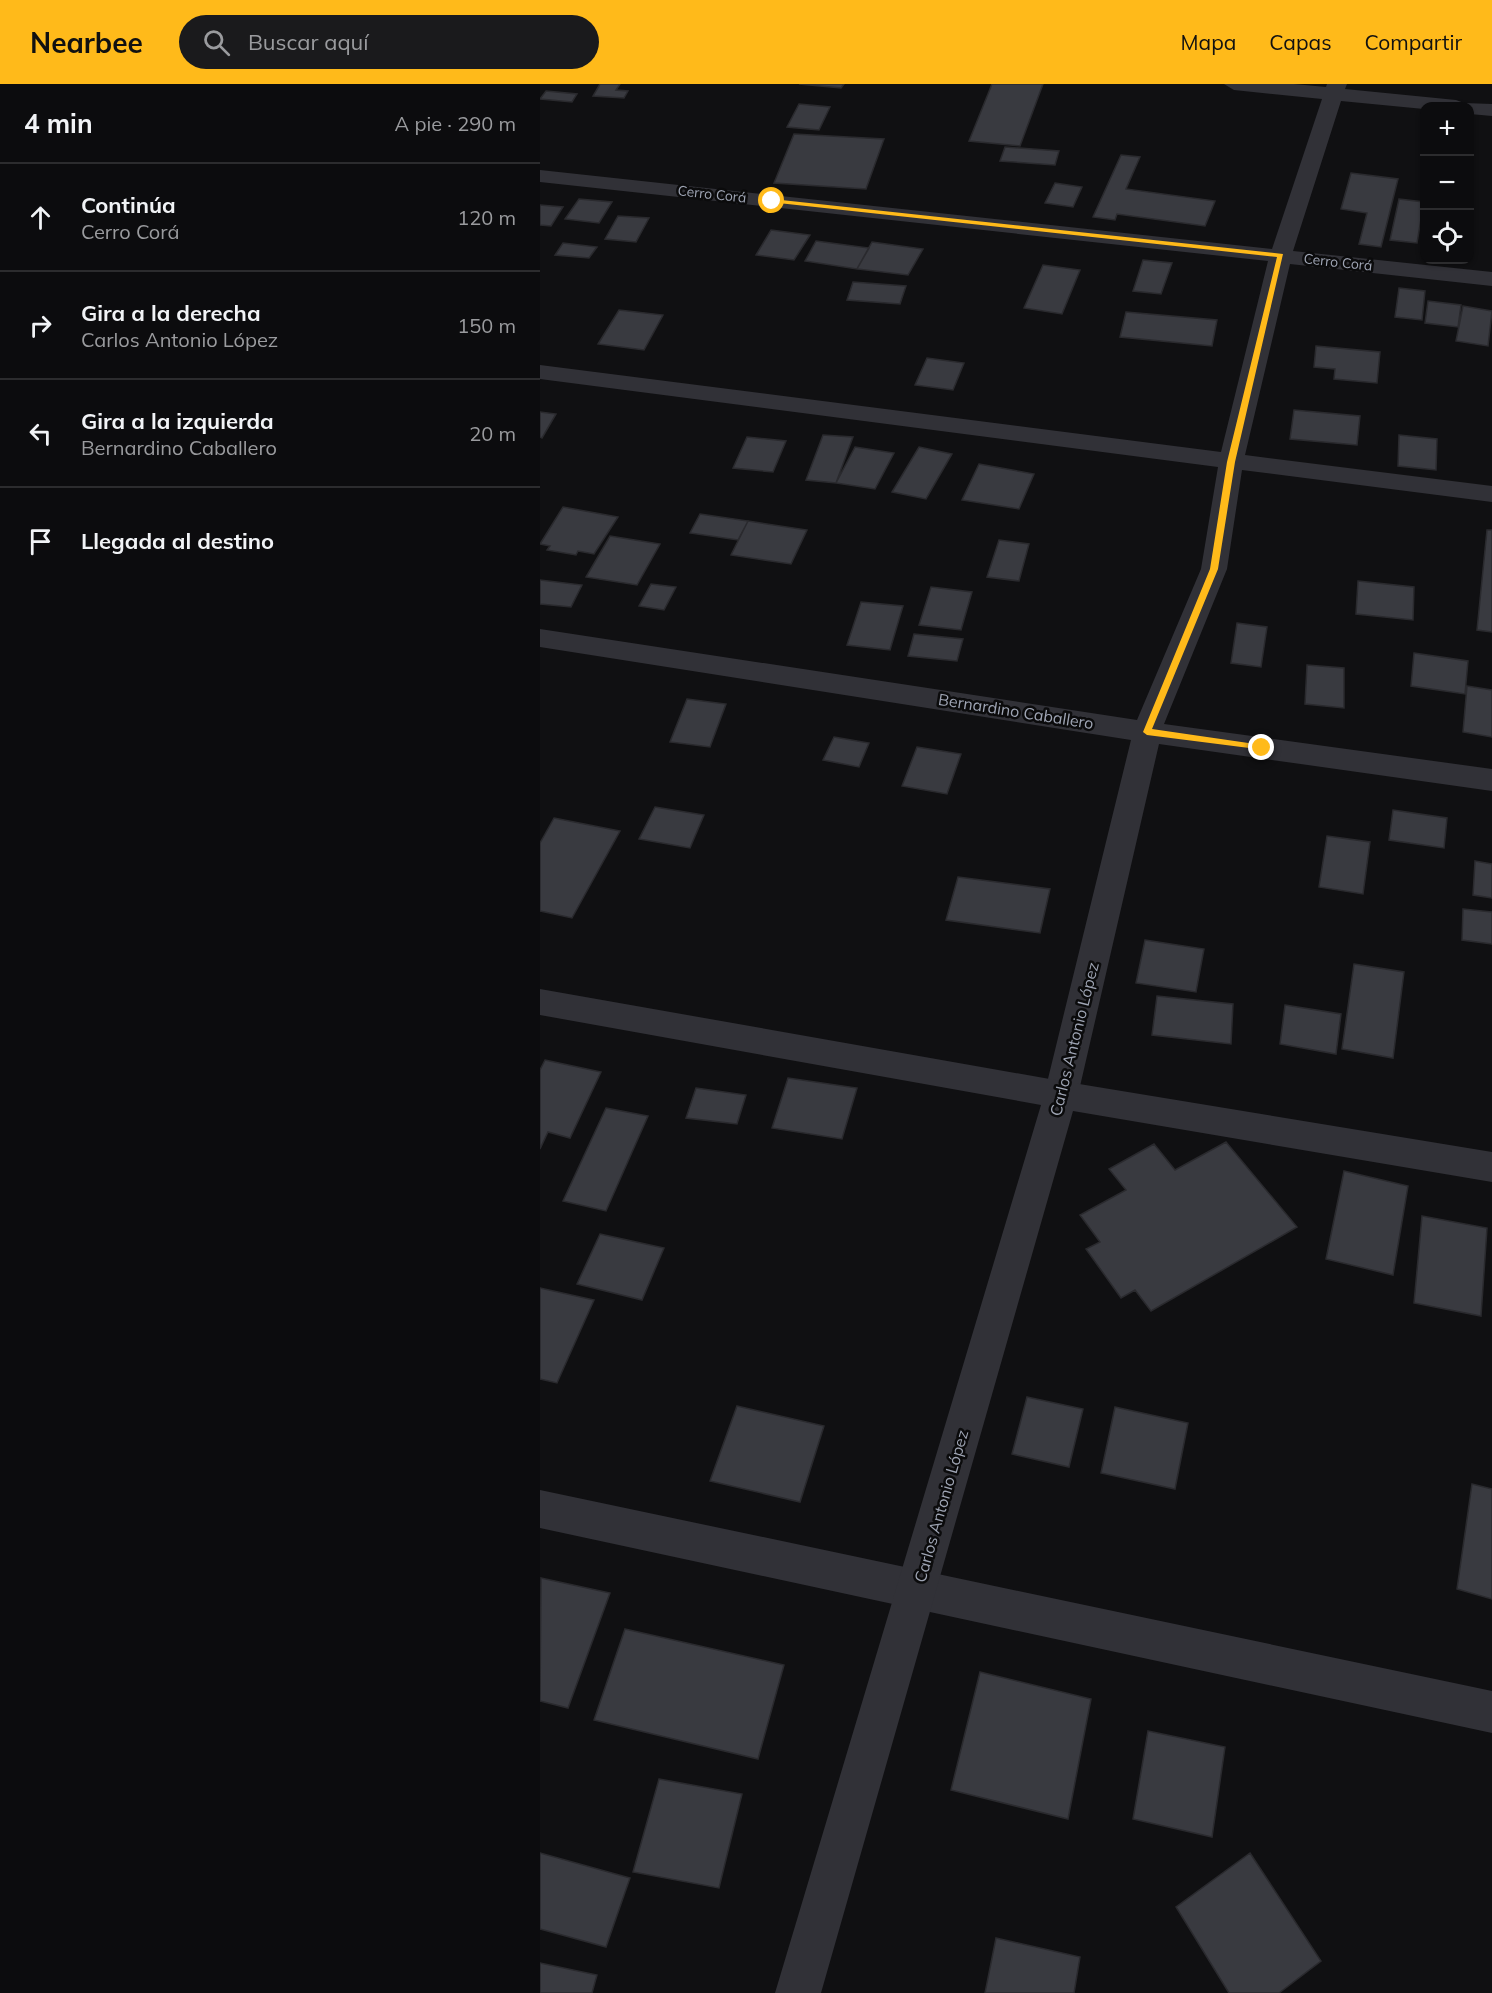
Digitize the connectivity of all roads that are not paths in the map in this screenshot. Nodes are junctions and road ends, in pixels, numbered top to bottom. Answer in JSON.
{"nodes":[{"id":1,"x":1234,"y":84,"type":"edge"},
{"id":2,"x":1335,"y":89,"type":"edge"},
{"id":3,"x":1428,"y":102,"type":"edge"},
{"id":4,"x":1474,"y":108,"type":"edge"},
{"id":5,"x":1492,"y":110,"type":"edge"},
{"id":6,"x":540,"y":176,"type":"edge"},
{"id":7,"x":1281,"y":255,"type":"junction"},
{"id":8,"x":1492,"y":279,"type":"edge"},
{"id":9,"x":540,"y":372,"type":"edge"},
{"id":10,"x":1231,"y":462,"type":"junction"},
{"id":11,"x":1492,"y":494,"type":"edge"},
{"id":12,"x":540,"y":638,"type":"edge"},
{"id":13,"x":1147,"y":732,"type":"junction"},
{"id":14,"x":1492,"y":780,"type":"edge"},
{"id":15,"x":540,"y":1002,"type":"edge"},
{"id":16,"x":1061,"y":1095,"type":"junction"},
{"id":17,"x":1492,"y":1167,"type":"edge"},
{"id":18,"x":540,"y":1509,"type":"edge"},
{"id":19,"x":916,"y":1591,"type":"junction"},
{"id":20,"x":1492,"y":1712,"type":"edge"},
{"id":21,"x":798,"y":1993,"type":"edge"}],
"edges":[{"from":1,"to":2,"type":"street"},
{"from":2,"to":3,"type":"street"},
{"from":2,"to":7,"type":"street","name":"Carlos Antonio López"},
{"from":4,"to":5,"type":"street"},
{"from":6,"to":7,"type":"street","name":"Cerro Corá"},
{"from":7,"to":8,"type":"street","name":"Cerro Corá"},
{"from":7,"to":10,"type":"street","name":"Carlos Antonio López"},
{"from":9,"to":10,"type":"street"},
{"from":10,"to":11,"type":"street"},
{"from":10,"to":13,"type":"street","name":"Carlos Antonio López"},
{"from":12,"to":13,"type":"street","name":"Bernardino Caballero"},
{"from":13,"to":14,"type":"street","name":"Bernardino Caballero"},
{"from":13,"to":16,"type":"street","name":"Carlos Antonio López"},
{"from":15,"to":16,"type":"street"},
{"from":16,"to":17,"type":"street"},
{"from":16,"to":19,"type":"street","name":"Carlos Antonio López"},
{"from":18,"to":19,"type":"street"},
{"from":19,"to":20,"type":"street"},
{"from":19,"to":21,"type":"street","name":"Carlos Antonio López"}]}
